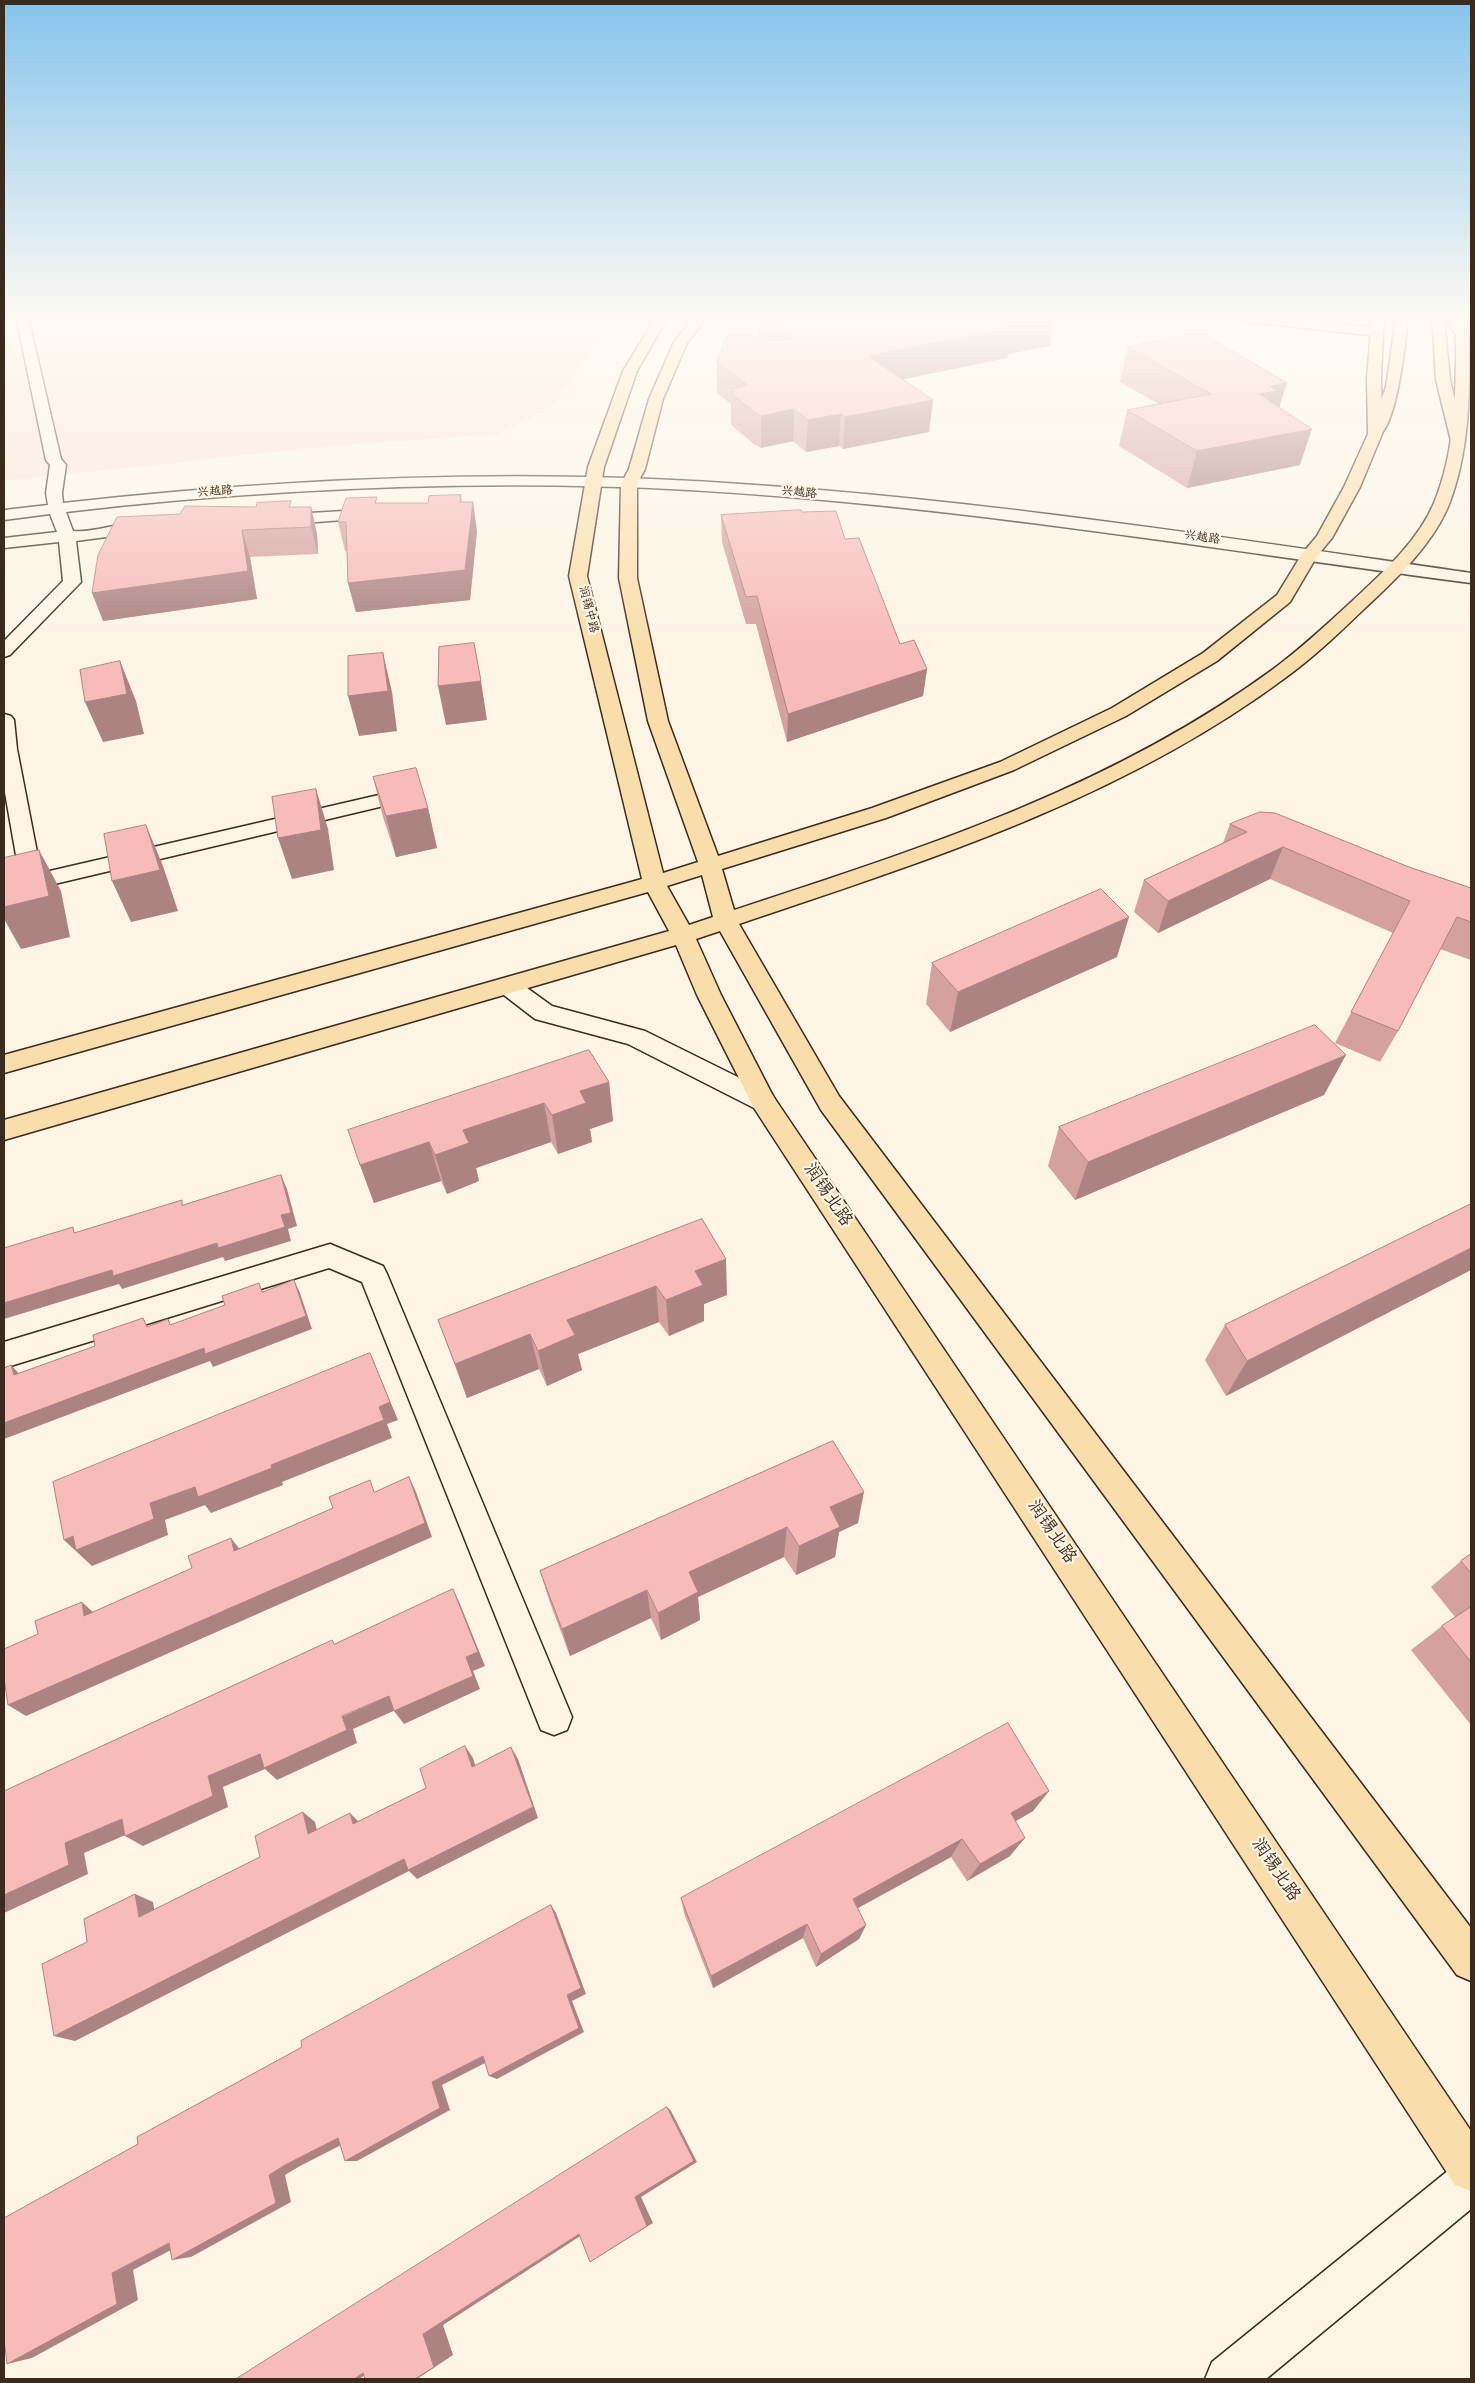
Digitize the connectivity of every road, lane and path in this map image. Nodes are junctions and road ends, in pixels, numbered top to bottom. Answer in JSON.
{"nodes":[{"id":1,"x":47,"y":428,"type":"edge"},
{"id":2,"x":610,"y":428,"type":"edge"},
{"id":3,"x":649,"y":428,"type":"edge"},
{"id":4,"x":1375,"y":428,"type":"edge"},
{"id":5,"x":1377,"y":428,"type":"edge"},
{"id":6,"x":1453,"y":428,"type":"edge"},
{"id":7,"x":1459,"y":428,"type":"edge"},
{"id":8,"x":1375,"y":434,"type":"junction"},
{"id":9,"x":1458,"y":441,"type":"junction"},
{"id":10,"x":637,"y":469,"type":"junction"},
{"id":11,"x":334,"y":470,"type":"dead end"},
{"id":12,"x":305,"y":471,"type":"dead end"},
{"id":13,"x":730,"y":473,"type":"dead end"},
{"id":14,"x":594,"y":475,"type":"junction"},
{"id":15,"x":197,"y":479,"type":"dead end"},
{"id":16,"x":629,"y":484,"type":"junction"},
{"id":17,"x":72,"y":490,"type":"dead end"},
{"id":18,"x":49,"y":499,"type":"junction"},
{"id":19,"x":393,"y":513,"type":"edge"},
{"id":20,"x":4,"y":515,"type":"edge"},
{"id":21,"x":264,"y":521,"type":"edge"},
{"id":22,"x":165,"y":527,"type":"edge"},
{"id":23,"x":67,"y":536,"type":"junction"},
{"id":24,"x":1320,"y":542,"type":"junction"},
{"id":25,"x":4,"y":543,"type":"edge"},
{"id":26,"x":1405,"y":555,"type":"junction"},
{"id":27,"x":1471,"y":578,"type":"edge"},
{"id":28,"x":4,"y":651,"type":"edge"},
{"id":29,"x":4,"y":720,"type":"edge"},
{"id":30,"x":5,"y":750,"type":"edge"},
{"id":31,"x":409,"y":794,"type":"edge"},
{"id":32,"x":710,"y":866,"type":"junction"},
{"id":33,"x":32,"y":882,"type":"junction"},
{"id":34,"x":654,"y":883,"type":"junction"},
{"id":35,"x":4,"y":889,"type":"edge"},
{"id":36,"x":726,"y":921,"type":"junction"},
{"id":37,"x":683,"y":936,"type":"junction"},
{"id":38,"x":508,"y":986,"type":"junction"},
{"id":39,"x":4,"y":1064,"type":"edge"},
{"id":40,"x":763,"y":1101,"type":"junction"},
{"id":41,"x":4,"y":1130,"type":"edge"},
{"id":42,"x":4,"y":1355,"type":"edge"},
{"id":43,"x":554,"y":1717,"type":"dead end"},
{"id":44,"x":1471,"y":1961,"type":"edge"},
{"id":45,"x":1471,"y":2169,"type":"edge"},
{"id":46,"x":1471,"y":2181,"type":"edge"},
{"id":47,"x":1229,"y":2379,"type":"edge"}],
"edges":[{"from":1,"to":18,"type":"street"},
{"from":2,"to":14,"type":"main road","name":"润锡中路"},
{"from":3,"to":10,"type":"main road"},
{"from":4,"to":8,"type":"main road"},
{"from":5,"to":8,"type":"main road"},
{"from":6,"to":9,"type":"main road"},
{"from":7,"to":9,"type":"main road"},
{"from":8,"to":24,"type":"main road"},
{"from":9,"to":26,"type":"main road"},
{"from":10,"to":13,"type":"street","name":"兴越路"},
{"from":10,"to":14,"type":"street","name":"兴越路"},
{"from":10,"to":16,"type":"main road"},
{"from":11,"to":14,"type":"street","name":"兴越路"},
{"from":12,"to":15,"type":"street","name":"兴越路"},
{"from":14,"to":16,"type":"street","name":"兴越路"},
{"from":14,"to":18,"type":"street","name":"兴越路"},
{"from":14,"to":34,"type":"main road","name":"润锡中路"},
{"from":16,"to":24,"type":"street","name":"兴越路"},
{"from":16,"to":32,"type":"main road"},
{"from":17,"to":18,"type":"street","name":"兴越路"},
{"from":18,"to":20,"type":"street","name":"兴越路"},
{"from":18,"to":23,"type":"street"},
{"from":19,"to":21,"type":"street"},
{"from":22,"to":23,"type":"street"},
{"from":23,"to":25,"type":"street"},
{"from":23,"to":28,"type":"street"},
{"from":24,"to":26,"type":"street","name":"兴越路"},
{"from":24,"to":32,"type":"main road"},
{"from":26,"to":27,"type":"street","name":"兴越路"},
{"from":26,"to":36,"type":"main road"},
{"from":29,"to":30,"type":"street"},
{"from":30,"to":33,"type":"street"},
{"from":31,"to":33,"type":"street"},
{"from":32,"to":34,"type":"main road"},
{"from":32,"to":36,"type":"main road"},
{"from":33,"to":35,"type":"street"},
{"from":34,"to":37,"type":"main road","name":"润锡北路"},
{"from":34,"to":39,"type":"main road"},
{"from":36,"to":37,"type":"main road"},
{"from":36,"to":44,"type":"main road"},
{"from":37,"to":38,"type":"main road"},
{"from":37,"to":40,"type":"main road","name":"润锡北路"},
{"from":38,"to":40,"type":"street"},
{"from":38,"to":41,"type":"main road"},
{"from":40,"to":45,"type":"main road","name":"润锡北路"},
{"from":42,"to":43,"type":"street"},
{"from":46,"to":47,"type":"street"}]}
